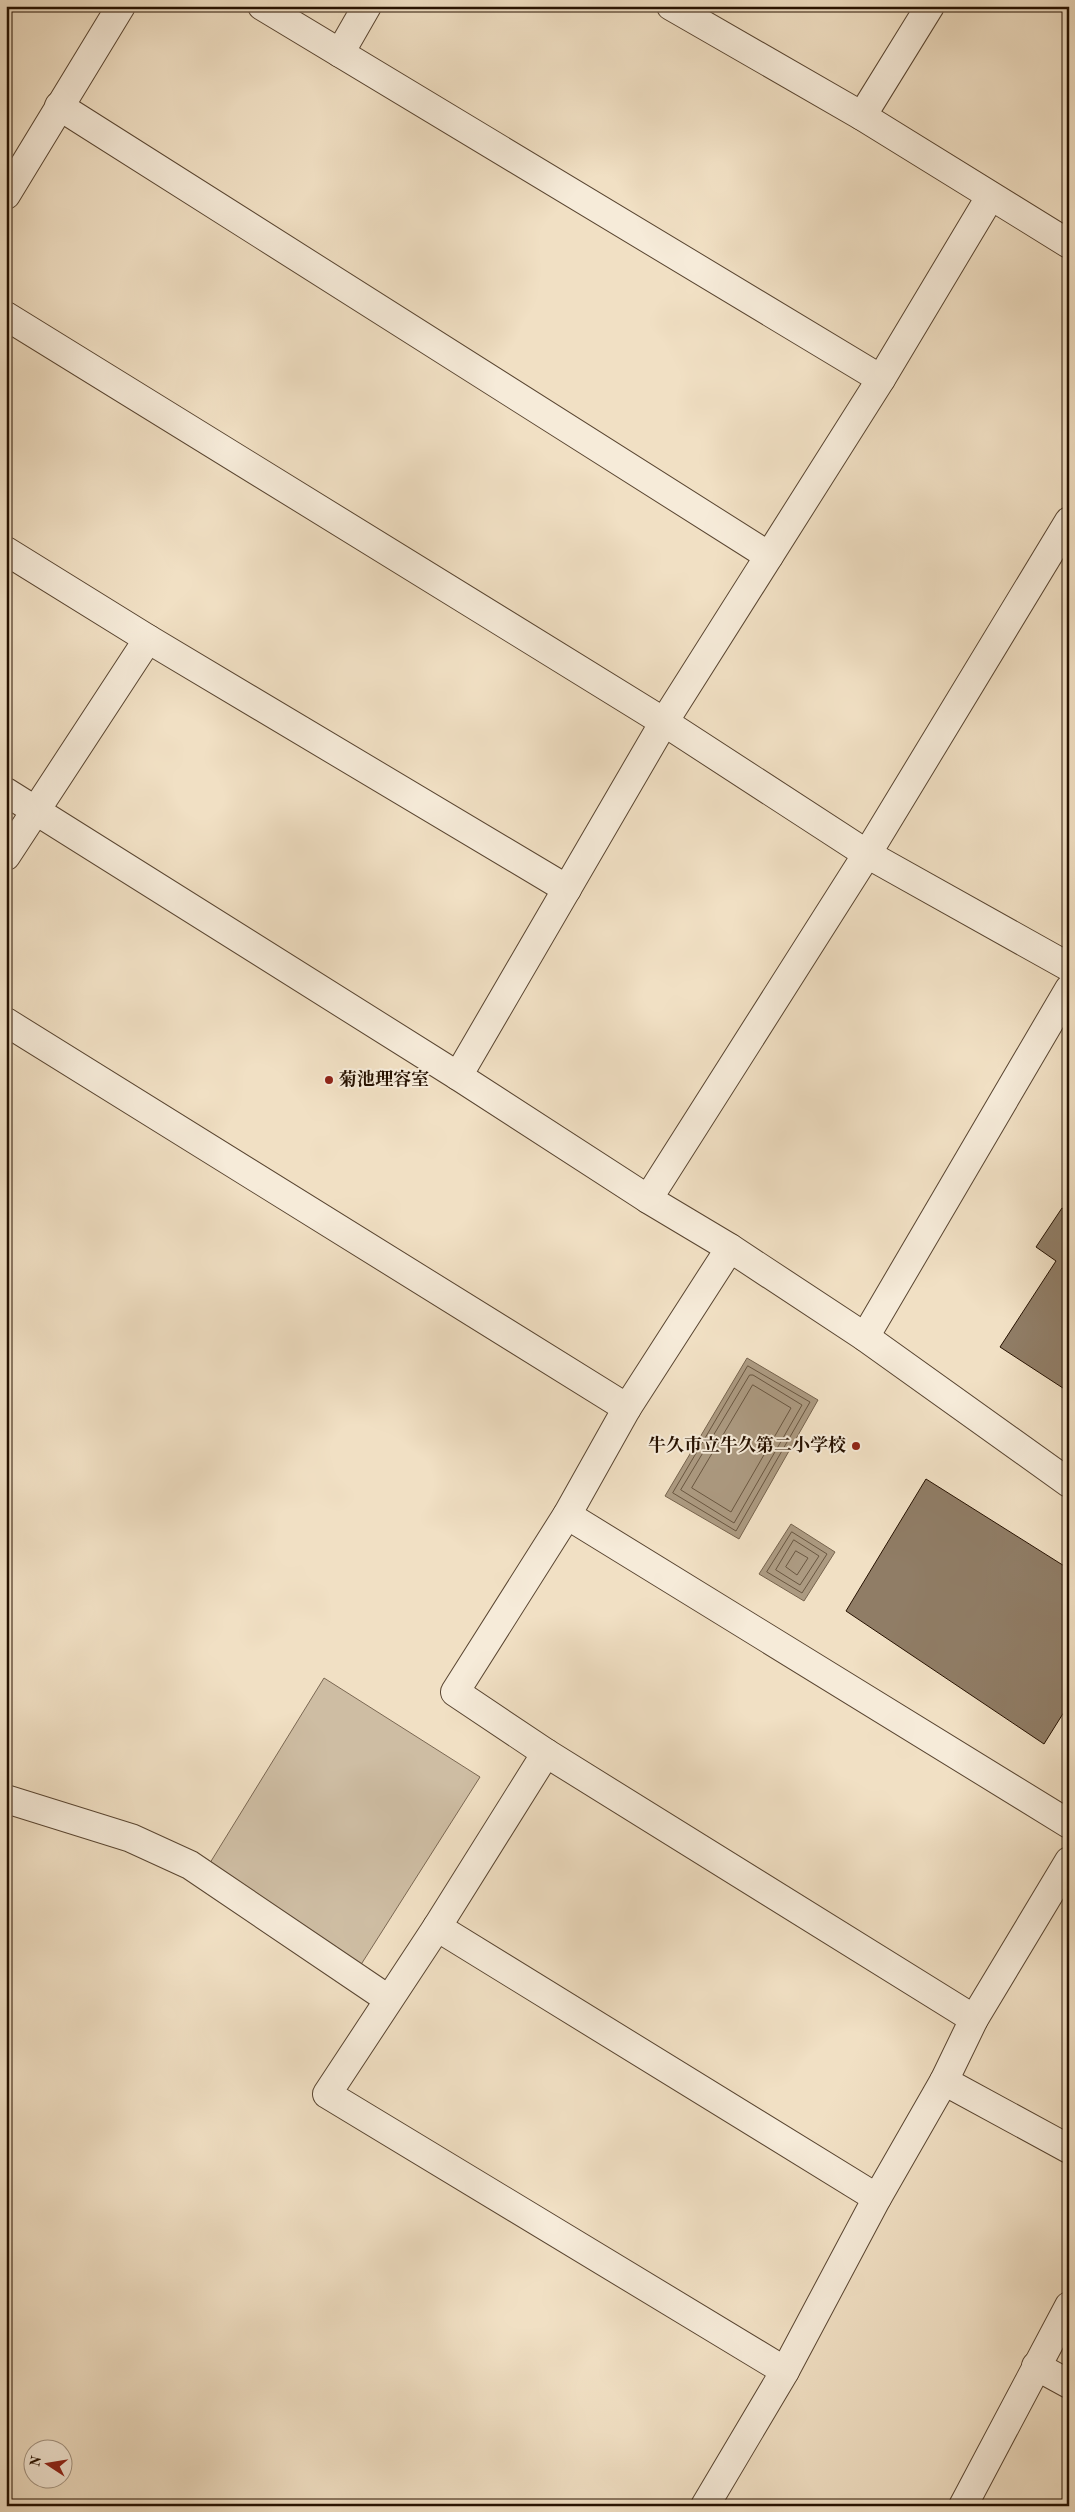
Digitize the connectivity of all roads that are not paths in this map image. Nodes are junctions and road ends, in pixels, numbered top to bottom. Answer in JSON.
{"nodes":[{"id":1,"x":121,"y":6,"type":"edge"},
{"id":2,"x":262,"y":6,"type":"edge"},
{"id":3,"x":367,"y":6,"type":"edge"},
{"id":4,"x":671,"y":6,"type":"edge"},
{"id":5,"x":930,"y":6,"type":"edge"},
{"id":6,"x":340,"y":53,"type":"junction"},
{"id":7,"x":59,"y":106,"type":"junction"},
{"id":8,"x":862,"y":116,"type":"junction"},
{"id":9,"x":6,"y":195,"type":"edge"},
{"id":10,"x":990,"y":197,"type":"junction"},
{"id":11,"x":1069,"y":244,"type":"edge"},
{"id":12,"x":6,"y":316,"type":"edge"},
{"id":13,"x":881,"y":379,"type":"junction"},
{"id":14,"x":1069,"y":522,"type":"edge"},
{"id":15,"x":6,"y":551,"type":"edge"},
{"id":16,"x":769,"y":556,"type":"junction"},
{"id":17,"x":148,"y":639,"type":"junction"},
{"id":18,"x":664,"y":722,"type":"junction"},
{"id":19,"x":6,"y":792,"type":"edge"},
{"id":20,"x":36,"y":810,"type":"junction"},
{"id":21,"x":867,"y":854,"type":"junction"},
{"id":22,"x":6,"y":856,"type":"edge"},
{"id":23,"x":567,"y":889,"type":"junction"},
{"id":24,"x":1069,"y":968,"type":"edge"},
{"id":25,"x":1069,"y":989,"type":"edge"},
{"id":26,"x":6,"y":1022,"type":"edge"},
{"id":27,"x":458,"y":1076,"type":"junction"},
{"id":28,"x":648,"y":1199,"type":"junction"},
{"id":29,"x":730,"y":1248,"type":"junction"},
{"id":30,"x":865,"y":1337,"type":"junction"},
{"id":31,"x":627,"y":1408,"type":"junction"},
{"id":32,"x":1069,"y":1483,"type":"edge"},
{"id":33,"x":567,"y":1515,"type":"junction"},
{"id":34,"x":546,"y":1753,"type":"junction"},
{"id":35,"x":6,"y":1799,"type":"edge"},
{"id":36,"x":1069,"y":1824,"type":"edge"},
{"id":37,"x":1069,"y":1861,"type":"edge"},
{"id":38,"x":437,"y":1927,"type":"junction"},
{"id":39,"x":388,"y":1999,"type":"junction"},
{"id":40,"x":974,"y":2019,"type":"junction"},
{"id":41,"x":944,"y":2080,"type":"junction"},
{"id":42,"x":1069,"y":2150,"type":"edge"},
{"id":43,"x":877,"y":2198,"type":"junction"},
{"id":44,"x":1069,"y":2306,"type":"edge"},
{"id":45,"x":1036,"y":2366,"type":"junction"},
{"id":46,"x":785,"y":2371,"type":"junction"},
{"id":47,"x":1069,"y":2384,"type":"edge"},
{"id":48,"x":705,"y":2506,"type":"edge"},
{"id":49,"x":962,"y":2506,"type":"edge"}],
"edges":[{"from":1,"to":7,"type":"street"},
{"from":2,"to":6,"type":"street"},
{"from":3,"to":6,"type":"street"},
{"from":4,"to":8,"type":"street"},
{"from":5,"to":8,"type":"street"},
{"from":6,"to":13,"type":"street"},
{"from":7,"to":9,"type":"street"},
{"from":7,"to":16,"type":"street"},
{"from":8,"to":10,"type":"street"},
{"from":10,"to":11,"type":"street"},
{"from":10,"to":13,"type":"street"},
{"from":12,"to":18,"type":"street"},
{"from":13,"to":16,"type":"street"},
{"from":14,"to":21,"type":"street"},
{"from":15,"to":17,"type":"street"},
{"from":16,"to":18,"type":"street"},
{"from":17,"to":20,"type":"street"},
{"from":17,"to":23,"type":"street"},
{"from":18,"to":21,"type":"street"},
{"from":18,"to":23,"type":"street"},
{"from":19,"to":20,"type":"street"},
{"from":20,"to":22,"type":"street"},
{"from":20,"to":27,"type":"street"},
{"from":21,"to":24,"type":"street"},
{"from":21,"to":28,"type":"street"},
{"from":23,"to":27,"type":"street"},
{"from":25,"to":30,"type":"street"},
{"from":26,"to":31,"type":"street"},
{"from":27,"to":28,"type":"street"},
{"from":28,"to":29,"type":"street"},
{"from":29,"to":30,"type":"street"},
{"from":29,"to":31,"type":"street"},
{"from":30,"to":32,"type":"street"},
{"from":31,"to":33,"type":"street"},
{"from":33,"to":34,"type":"street"},
{"from":33,"to":36,"type":"street"},
{"from":34,"to":38,"type":"street"},
{"from":34,"to":40,"type":"street"},
{"from":35,"to":39,"type":"street"},
{"from":37,"to":40,"type":"street"},
{"from":38,"to":39,"type":"street"},
{"from":38,"to":43,"type":"street"},
{"from":39,"to":46,"type":"street"},
{"from":40,"to":41,"type":"street"},
{"from":41,"to":42,"type":"street"},
{"from":41,"to":43,"type":"street"},
{"from":43,"to":46,"type":"street"},
{"from":44,"to":45,"type":"street"},
{"from":45,"to":47,"type":"street"},
{"from":45,"to":49,"type":"street"},
{"from":46,"to":48,"type":"street"}]}
